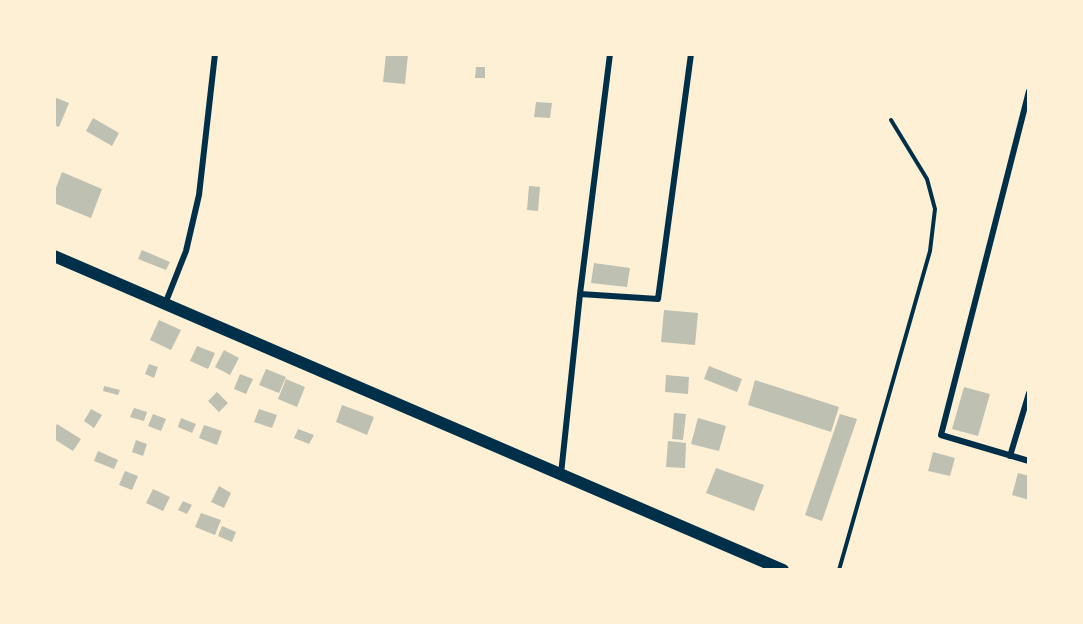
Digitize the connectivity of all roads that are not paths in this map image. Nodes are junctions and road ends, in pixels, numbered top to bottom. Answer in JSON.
{"nodes":[{"id":1,"x":215,"y":54,"type":"edge"},
{"id":2,"x":609,"y":54,"type":"edge"},
{"id":3,"x":691,"y":54,"type":"edge"},
{"id":4,"x":1029,"y":91,"type":"edge"},
{"id":5,"x":1021,"y":117,"type":"junction"},
{"id":6,"x":891,"y":120,"type":"dead end"},
{"id":7,"x":1029,"y":120,"type":"edge"},
{"id":8,"x":54,"y":256,"type":"edge"},
{"id":9,"x":580,"y":294,"type":"junction"},
{"id":10,"x":165,"y":304,"type":"junction"},
{"id":11,"x":1029,"y":393,"type":"edge"},
{"id":12,"x":1011,"y":456,"type":"junction"},
{"id":13,"x":1029,"y":462,"type":"edge"},
{"id":14,"x":561,"y":474,"type":"junction"},
{"id":15,"x":783,"y":570,"type":"edge"},
{"id":16,"x":839,"y":570,"type":"edge"}],
"edges":[{"from":1,"to":10,"type":"street"},
{"from":2,"to":9,"type":"street"},
{"from":3,"to":9,"type":"street"},
{"from":4,"to":5,"type":"street"},
{"from":5,"to":7,"type":"street"},
{"from":5,"to":12,"type":"street"},
{"from":6,"to":16,"type":"lane"},
{"from":8,"to":10,"type":"main road"},
{"from":9,"to":14,"type":"street"},
{"from":10,"to":14,"type":"main road"},
{"from":11,"to":12,"type":"street"},
{"from":12,"to":13,"type":"street"},
{"from":14,"to":15,"type":"main road"}]}
